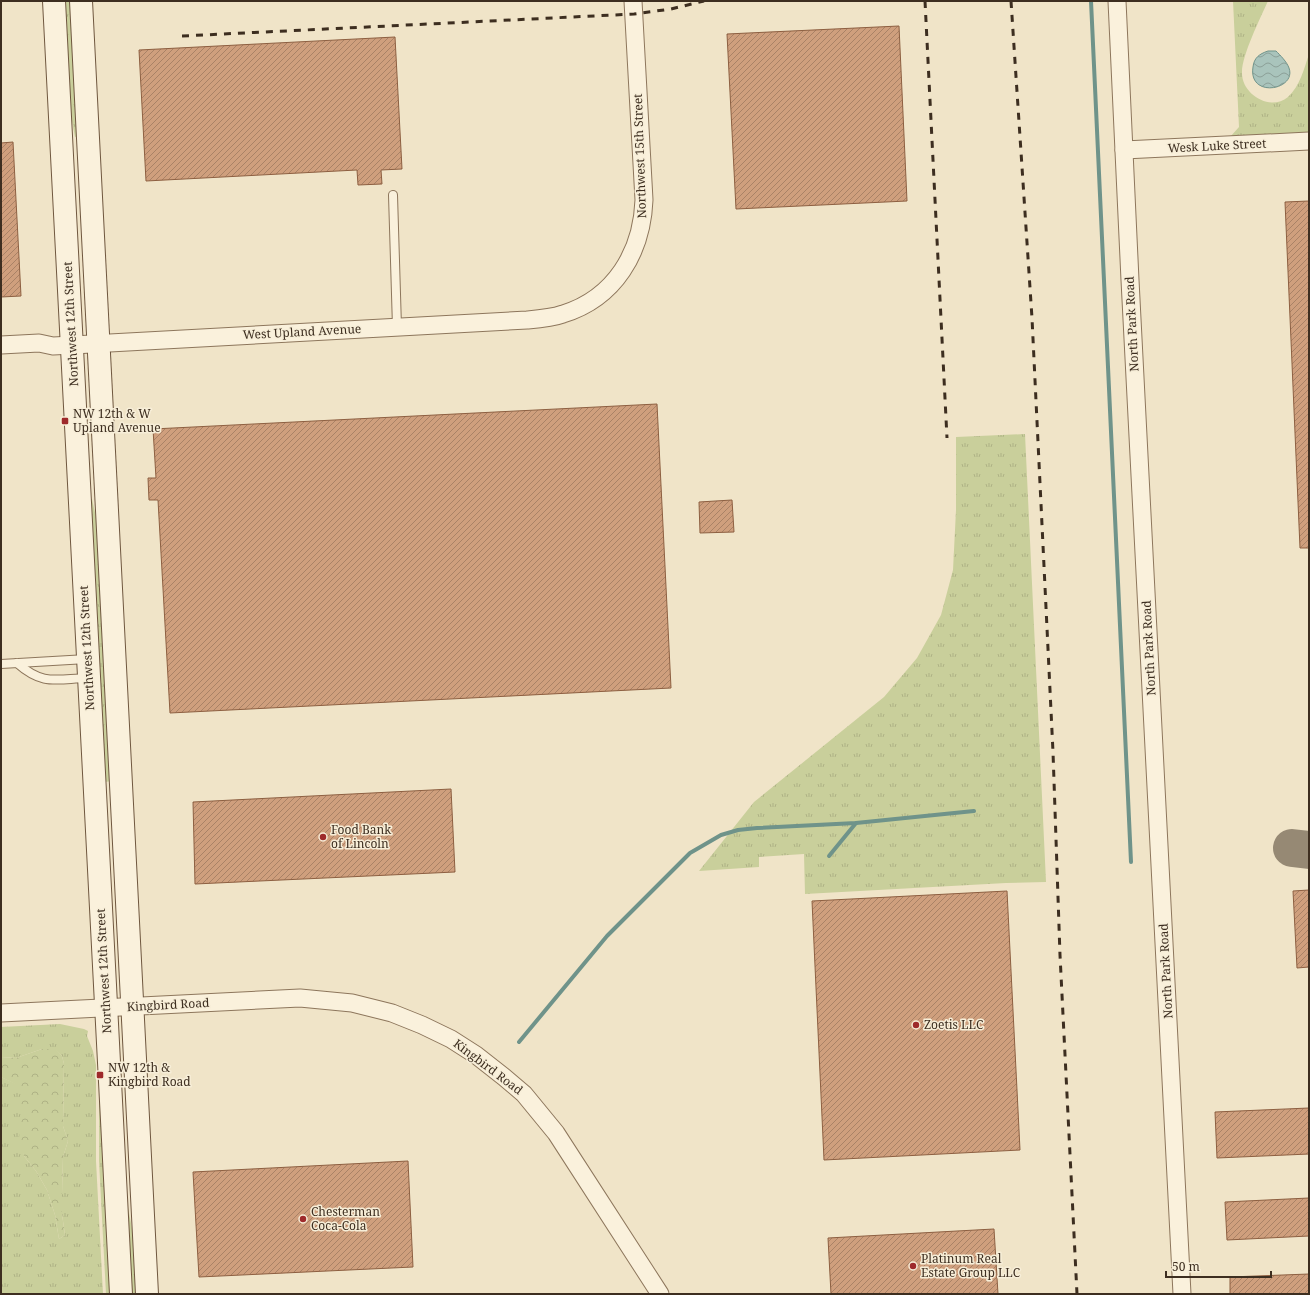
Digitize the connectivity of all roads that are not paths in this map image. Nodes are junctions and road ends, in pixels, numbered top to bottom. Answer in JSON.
{"nodes":[{"id":1,"x":54,"y":1,"type":"edge"},
{"id":2,"x":81,"y":1,"type":"edge"},
{"id":3,"x":634,"y":1,"type":"edge"},
{"id":4,"x":1117,"y":1,"type":"edge"},
{"id":5,"x":1309,"y":141,"type":"edge"},
{"id":6,"x":1124,"y":150,"type":"junction"},
{"id":7,"x":393,"y":195,"type":"dead end"},
{"id":8,"x":598,"y":297,"type":"joint"},
{"id":9,"x":396,"y":327,"type":"junction"},
{"id":10,"x":98,"y":344,"type":"junction"},
{"id":11,"x":1,"y":345,"type":"edge"},
{"id":12,"x":73,"y":345,"type":"junction"},
{"id":13,"x":17,"y":663,"type":"junction"},
{"id":14,"x":1,"y":664,"type":"edge"},
{"id":15,"x":88,"y":668,"type":"junction"},
{"id":16,"x":133,"y":1007,"type":"junction"},
{"id":17,"x":106,"y":1008,"type":"junction"},
{"id":18,"x":1,"y":1013,"type":"edge"},
{"id":19,"x":121,"y":1294,"type":"edge"},
{"id":20,"x":147,"y":1294,"type":"edge"},
{"id":21,"x":660,"y":1294,"type":"edge"},
{"id":22,"x":1182,"y":1294,"type":"edge"}],
"edges":[{"from":1,"to":12,"type":"main road","name":"Northwest 12th Street"},
{"from":2,"to":10,"type":"main road"},
{"from":3,"to":8,"type":"street","name":"Northwest 15th Street"},
{"from":4,"to":6,"type":"street","name":"North Park Road"},
{"from":5,"to":6,"type":"street","name":"Wesk Luke Street"},
{"from":6,"to":22,"type":"street","name":"North Park Road"},
{"from":7,"to":9,"type":"lane"},
{"from":8,"to":9,"type":"street","name":"West Upland Avenue"},
{"from":9,"to":10,"type":"street","name":"West Upland Avenue"},
{"from":10,"to":12,"type":"street","name":"West Upland Avenue"},
{"from":10,"to":16,"type":"main road"},
{"from":11,"to":12,"type":"street","name":"West Upland Avenue"},
{"from":12,"to":15,"type":"main road","name":"Northwest 12th Street"},
{"from":13,"to":14,"type":"lane"},
{"from":13,"to":15,"type":"lane"},
{"from":13,"to":15,"type":"lane"},
{"from":15,"to":17,"type":"main road","name":"Northwest 12th Street"},
{"from":16,"to":17,"type":"street","name":"Kingbird Road"},
{"from":16,"to":20,"type":"main road"},
{"from":16,"to":21,"type":"street","name":"Kingbird Road"},
{"from":17,"to":18,"type":"street","name":"Kingbird Road"},
{"from":17,"to":19,"type":"main road","name":"Northwest 12th Street"}]}
